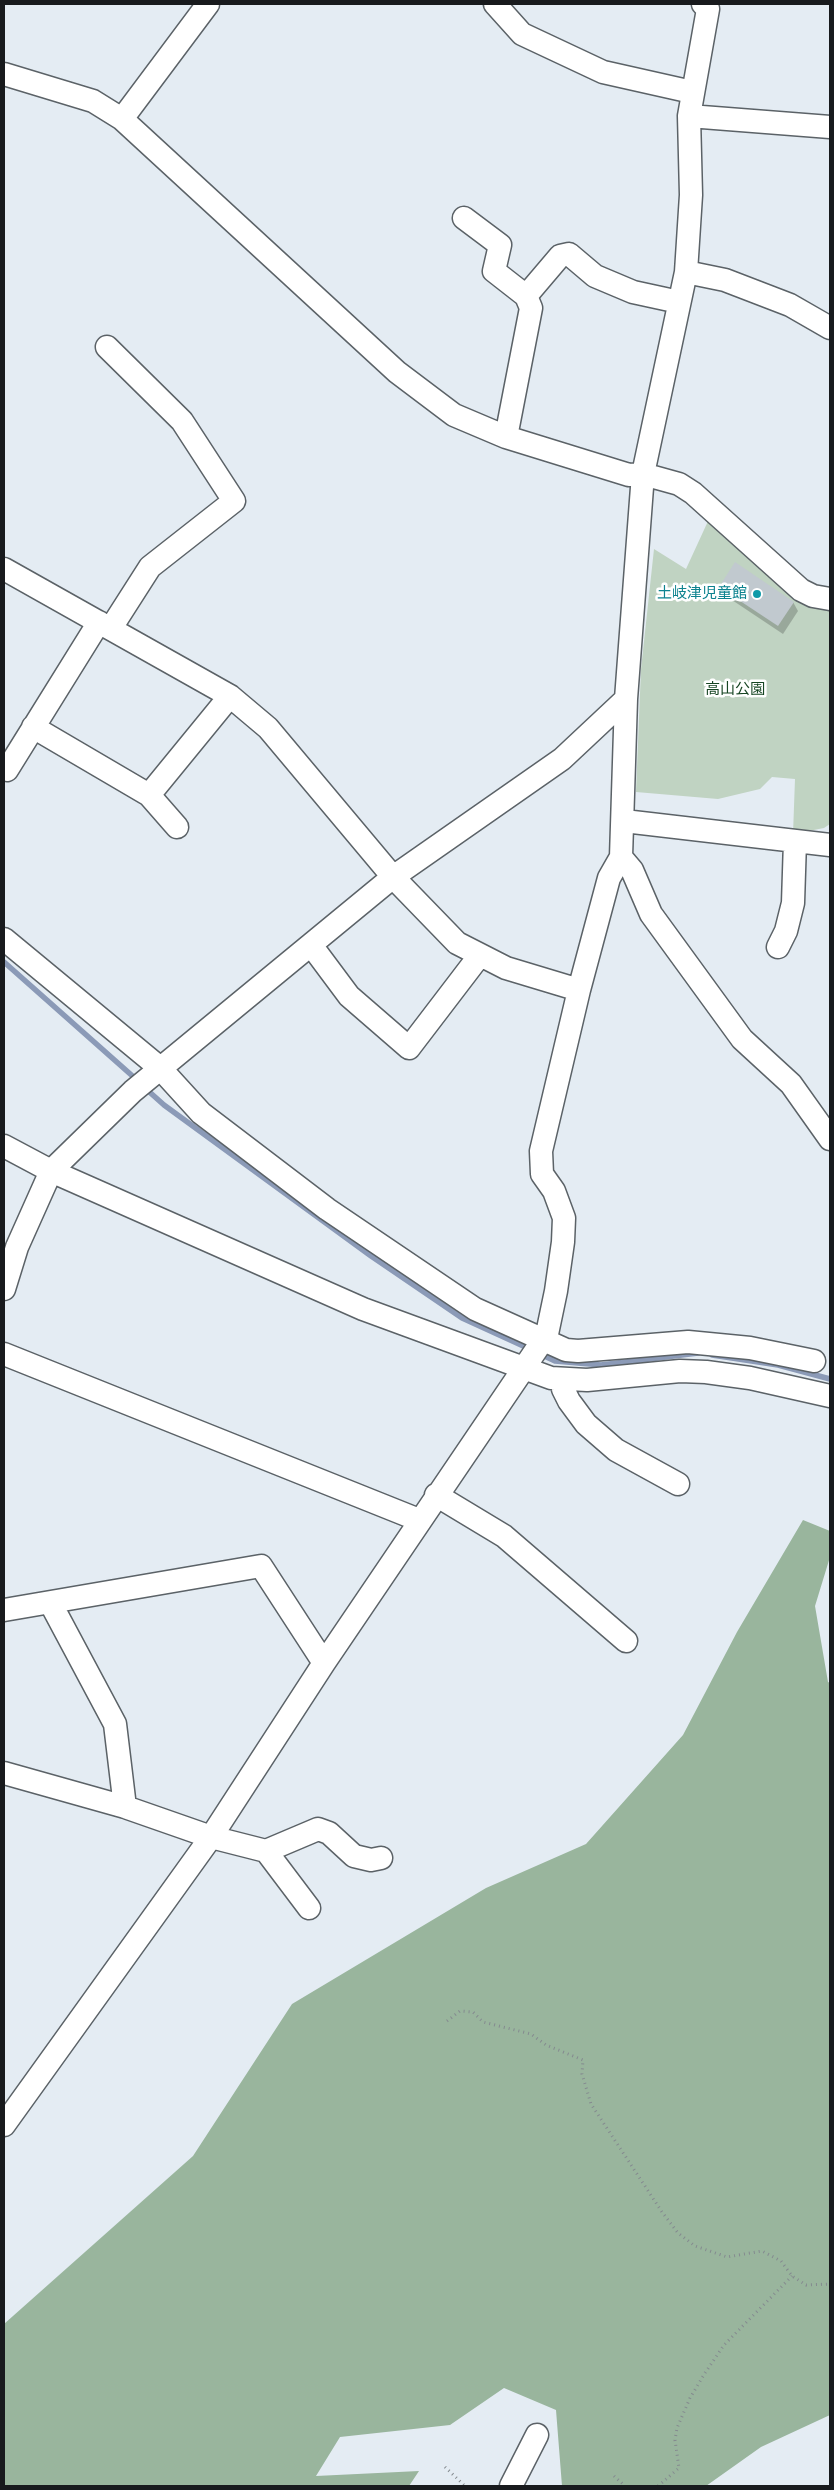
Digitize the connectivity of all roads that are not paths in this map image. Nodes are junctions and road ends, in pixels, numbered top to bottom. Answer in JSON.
{"nodes":[{"id":1,"x":208,"y":4,"type":"edge"},
{"id":2,"x":495,"y":4,"type":"edge"},
{"id":3,"x":703,"y":4,"type":"edge"},
{"id":4,"x":4,"y":74,"type":"edge"},
{"id":5,"x":692,"y":92,"type":"junction"},
{"id":6,"x":689,"y":116,"type":"junction"},
{"id":7,"x":122,"y":119,"type":"junction"},
{"id":8,"x":830,"y":127,"type":"edge"},
{"id":9,"x":464,"y":218,"type":"dead end"},
{"id":10,"x":686,"y":272,"type":"junction"},
{"id":11,"x":526,"y":296,"type":"junction"},
{"id":12,"x":679,"y":302,"type":"junction"},
{"id":13,"x":830,"y":328,"type":"edge"},
{"id":14,"x":107,"y":347,"type":"dead end"},
{"id":15,"x":506,"y":437,"type":"junction"},
{"id":16,"x":643,"y":474,"type":"junction"},
{"id":17,"x":4,"y":569,"type":"edge"},
{"id":18,"x":830,"y":599,"type":"edge"},
{"id":19,"x":105,"y":625,"type":"junction"},
{"id":20,"x":230,"y":696,"type":"junction"},
{"id":21,"x":626,"y":699,"type":"junction"},
{"id":22,"x":33,"y":727,"type":"junction"},
{"id":23,"x":7,"y":770,"type":"dead end"},
{"id":24,"x":149,"y":795,"type":"junction"},
{"id":25,"x":624,"y":821,"type":"junction"},
{"id":26,"x":177,"y":827,"type":"dead end"},
{"id":27,"x":795,"y":841,"type":"junction"},
{"id":28,"x":830,"y":845,"type":"edge"},
{"id":29,"x":621,"y":857,"type":"junction"},
{"id":30,"x":393,"y":877,"type":"junction"},
{"id":31,"x":4,"y":938,"type":"edge"},
{"id":32,"x":311,"y":945,"type":"junction"},
{"id":33,"x":778,"y":947,"type":"dead end"},
{"id":34,"x":480,"y":955,"type":"junction"},
{"id":35,"x":579,"y":990,"type":"junction"},
{"id":36,"x":156,"y":1072,"type":"junction"},
{"id":37,"x":830,"y":1139,"type":"edge"},
{"id":38,"x":4,"y":1146,"type":"edge"},
{"id":39,"x":51,"y":1171,"type":"junction"},
{"id":40,"x":4,"y":1289,"type":"edge"},
{"id":41,"x":688,"y":1342,"type":"junction"},
{"id":42,"x":534,"y":1352,"type":"junction"},
{"id":43,"x":4,"y":1354,"type":"edge"},
{"id":44,"x":814,"y":1361,"type":"dead end"},
{"id":45,"x":680,"y":1371,"type":"junction"},
{"id":46,"x":562,"y":1379,"type":"junction"},
{"id":47,"x":830,"y":1396,"type":"edge"},
{"id":48,"x":678,"y":1484,"type":"dead end"},
{"id":49,"x":436,"y":1495,"type":"junction"},
{"id":50,"x":419,"y":1520,"type":"junction"},
{"id":51,"x":50,"y":1604,"type":"junction"},
{"id":52,"x":4,"y":1610,"type":"edge"},
{"id":53,"x":626,"y":1641,"type":"dead end"},
{"id":54,"x":324,"y":1663,"type":"junction"},
{"id":55,"x":4,"y":1774,"type":"edge"},
{"id":56,"x":125,"y":1807,"type":"junction"},
{"id":57,"x":211,"y":1837,"type":"junction"},
{"id":58,"x":266,"y":1852,"type":"junction"},
{"id":59,"x":381,"y":1858,"type":"dead end"},
{"id":60,"x":309,"y":1908,"type":"dead end"},
{"id":61,"x":4,"y":2125,"type":"edge"},
{"id":62,"x":537,"y":2435,"type":"dead end"},
{"id":63,"x":511,"y":2486,"type":"edge"}],
"edges":[{"from":1,"to":7,"type":"street"},
{"from":2,"to":5,"type":"street"},
{"from":3,"to":5,"type":"street"},
{"from":4,"to":7,"type":"street"},
{"from":5,"to":6,"type":"street"},
{"from":6,"to":8,"type":"street"},
{"from":6,"to":10,"type":"street"},
{"from":7,"to":15,"type":"street"},
{"from":9,"to":11,"type":"street"},
{"from":10,"to":12,"type":"street"},
{"from":10,"to":13,"type":"street"},
{"from":11,"to":12,"type":"street"},
{"from":11,"to":15,"type":"street"},
{"from":12,"to":16,"type":"street"},
{"from":14,"to":19,"type":"street"},
{"from":15,"to":16,"type":"street"},
{"from":16,"to":18,"type":"street"},
{"from":16,"to":21,"type":"street"},
{"from":17,"to":19,"type":"street"},
{"from":19,"to":20,"type":"street"},
{"from":19,"to":22,"type":"street"},
{"from":20,"to":24,"type":"street"},
{"from":20,"to":30,"type":"street"},
{"from":21,"to":25,"type":"street"},
{"from":21,"to":30,"type":"street"},
{"from":22,"to":23,"type":"street"},
{"from":22,"to":24,"type":"street"},
{"from":24,"to":26,"type":"street"},
{"from":25,"to":27,"type":"street"},
{"from":25,"to":29,"type":"street"},
{"from":27,"to":28,"type":"street"},
{"from":27,"to":33,"type":"street"},
{"from":29,"to":35,"type":"street"},
{"from":29,"to":37,"type":"street"},
{"from":30,"to":32,"type":"street"},
{"from":30,"to":34,"type":"street"},
{"from":31,"to":36,"type":"street"},
{"from":32,"to":34,"type":"street"},
{"from":32,"to":36,"type":"street"},
{"from":34,"to":35,"type":"street"},
{"from":35,"to":42,"type":"street"},
{"from":36,"to":39,"type":"street"},
{"from":36,"to":42,"type":"street"},
{"from":38,"to":39,"type":"street"},
{"from":39,"to":40,"type":"street"},
{"from":39,"to":42,"type":"street"},
{"from":41,"to":42,"type":"street"},
{"from":41,"to":44,"type":"street"},
{"from":41,"to":45,"type":"street"},
{"from":42,"to":46,"type":"street"},
{"from":42,"to":49,"type":"street"},
{"from":43,"to":50,"type":"street"},
{"from":45,"to":46,"type":"street"},
{"from":45,"to":47,"type":"street"},
{"from":46,"to":48,"type":"street"},
{"from":49,"to":50,"type":"street"},
{"from":49,"to":53,"type":"street"},
{"from":50,"to":54,"type":"street"},
{"from":51,"to":52,"type":"street"},
{"from":51,"to":54,"type":"street"},
{"from":51,"to":56,"type":"street"},
{"from":54,"to":57,"type":"street"},
{"from":55,"to":56,"type":"street"},
{"from":56,"to":57,"type":"street"},
{"from":57,"to":58,"type":"street"},
{"from":57,"to":61,"type":"street"},
{"from":58,"to":59,"type":"street"},
{"from":58,"to":60,"type":"street"},
{"from":62,"to":63,"type":"street"}]}
